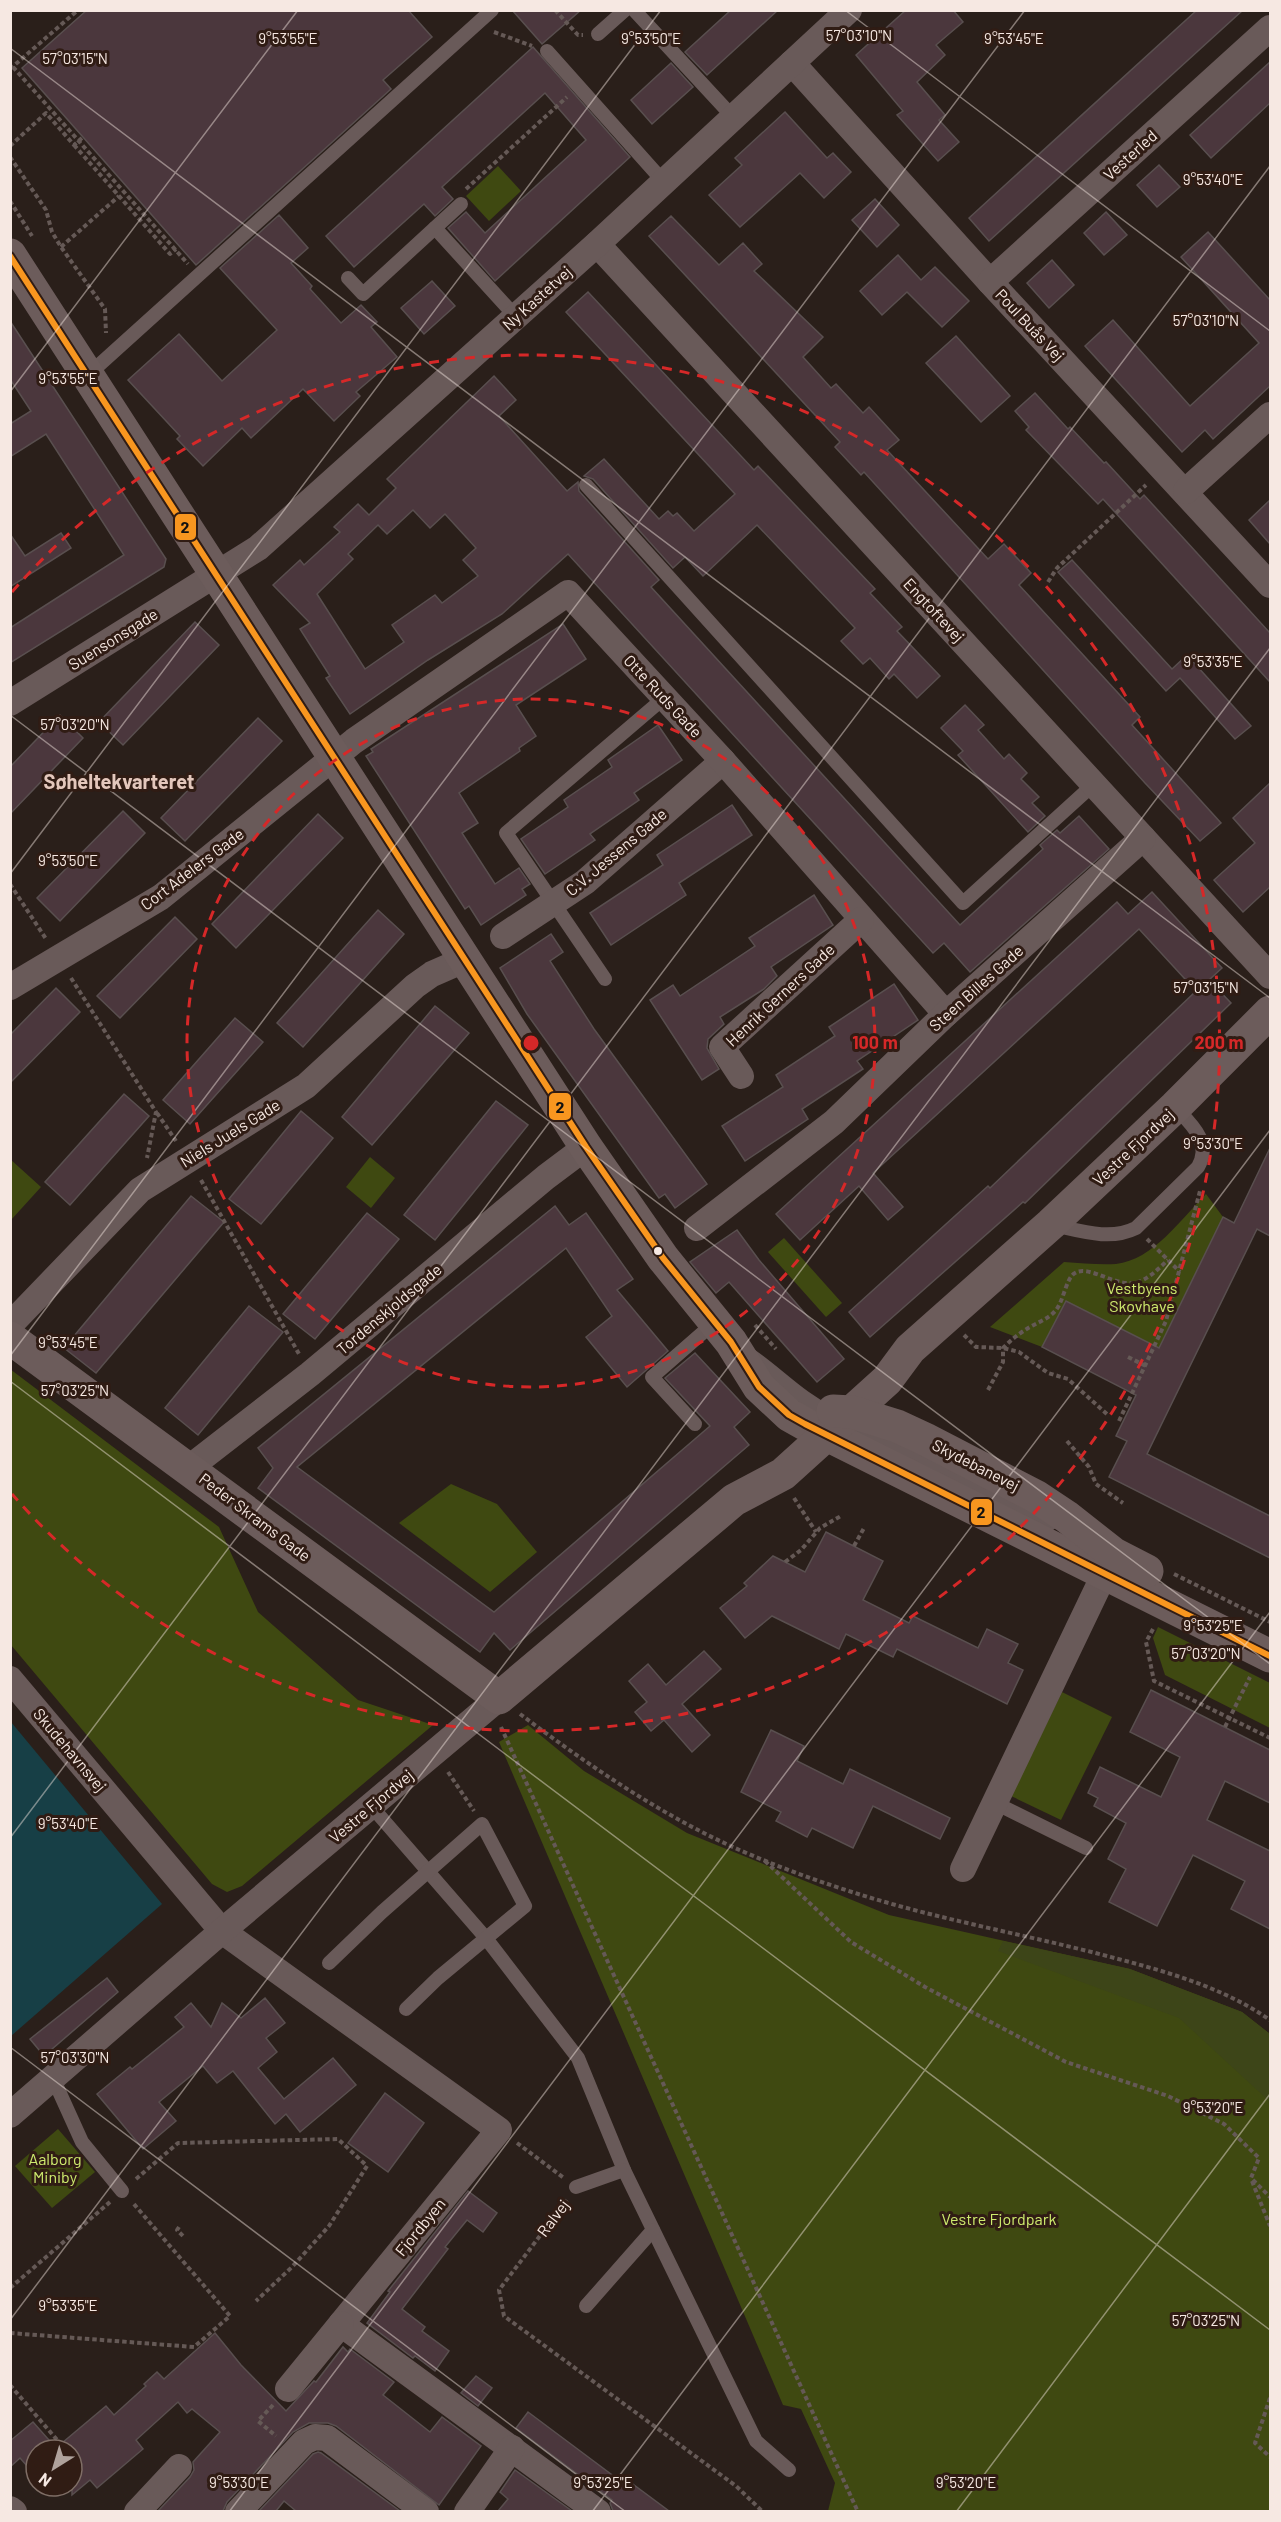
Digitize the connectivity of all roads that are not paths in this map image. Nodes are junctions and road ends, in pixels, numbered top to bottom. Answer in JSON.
{"nodes":[{"id":1,"x":492,"y":10,"type":"edge"},
{"id":2,"x":625,"y":10,"type":"edge"},
{"id":3,"x":634,"y":10,"type":"edge"},
{"id":4,"x":849,"y":10,"type":"edge"},
{"id":5,"x":1270,"y":28,"type":"edge"},
{"id":6,"x":598,"y":34,"type":"road end"},
{"id":7,"x":547,"y":51,"type":"road end"},
{"id":8,"x":792,"y":63,"type":"junction"},
{"id":9,"x":733,"y":117,"type":"junction"},
{"id":10,"x":663,"y":182,"type":"junction"},
{"id":11,"x":461,"y":204,"type":"road end"},
{"id":12,"x":435,"y":228,"type":"junction"},
{"id":13,"x":597,"y":244,"type":"junction"},
{"id":14,"x":10,"y":255,"type":"edge"},
{"id":15,"x":348,"y":278,"type":"dead end"},
{"id":16,"x":990,"y":282,"type":"junction"},
{"id":17,"x":516,"y":317,"type":"junction"},
{"id":18,"x":98,"y":367,"type":"junction"},
{"id":19,"x":1270,"y":415,"type":"edge"},
{"id":20,"x":586,"y":485,"type":"dead end"},
{"id":21,"x":1186,"y":491,"type":"junction"},
{"id":22,"x":216,"y":576,"type":"junction"},
{"id":23,"x":1270,"y":585,"type":"edge"},
{"id":24,"x":664,"y":698,"type":"junction"},
{"id":25,"x":10,"y":703,"type":"edge"},
{"id":26,"x":333,"y":758,"type":"junction"},
{"id":27,"x":723,"y":761,"type":"junction"},
{"id":28,"x":1094,"y":784,"type":"junction"},
{"id":29,"x":1143,"y":838,"type":"junction"},
{"id":30,"x":554,"y":903,"type":"junction"},
{"id":31,"x":861,"y":920,"type":"junction"},
{"id":32,"x":503,"y":936,"type":"dead end"},
{"id":33,"x":464,"y":960,"type":"junction"},
{"id":34,"x":1270,"y":976,"type":"edge"},
{"id":35,"x":605,"y":979,"type":"dead end"},
{"id":36,"x":10,"y":987,"type":"edge"},
{"id":37,"x":1270,"y":1012,"type":"edge"},
{"id":38,"x":946,"y":1014,"type":"junction"},
{"id":39,"x":741,"y":1076,"type":"dead end"},
{"id":40,"x":1175,"y":1107,"type":"junction"},
{"id":41,"x":586,"y":1147,"type":"junction"},
{"id":42,"x":1051,"y":1224,"type":"junction"},
{"id":43,"x":697,"y":1228,"type":"dead end"},
{"id":44,"x":10,"y":1325,"type":"edge"},
{"id":45,"x":723,"y":1332,"type":"junction"},
{"id":46,"x":10,"y":1338,"type":"edge"},
{"id":47,"x":829,"y":1420,"type":"junction"},
{"id":48,"x":695,"y":1424,"type":"dead end"},
{"id":49,"x":189,"y":1468,"type":"junction"},
{"id":50,"x":1109,"y":1564,"type":"junction"},
{"id":51,"x":1268,"y":1647,"type":"edge"},
{"id":52,"x":10,"y":1680,"type":"edge"},
{"id":53,"x":495,"y":1702,"type":"junction"},
{"id":54,"x":995,"y":1803,"type":"junction"},
{"id":55,"x":372,"y":1807,"type":"junction"},
{"id":56,"x":1086,"y":1848,"type":"dead end"},
{"id":57,"x":963,"y":1869,"type":"dead end"},
{"id":58,"x":429,"y":1870,"type":"junction"},
{"id":59,"x":222,"y":1930,"type":"junction"},
{"id":60,"x":485,"y":1937,"type":"junction"},
{"id":61,"x":329,"y":1963,"type":"dead end"},
{"id":62,"x":406,"y":2009,"type":"dead end"},
{"id":63,"x":52,"y":2078,"type":"junction"},
{"id":64,"x":10,"y":2115,"type":"edge"},
{"id":65,"x":624,"y":2170,"type":"junction"},
{"id":66,"x":576,"y":2187,"type":"road end"},
{"id":67,"x":122,"y":2191,"type":"road end"},
{"id":68,"x":653,"y":2230,"type":"junction"},
{"id":69,"x":586,"y":2306,"type":"dead end"},
{"id":70,"x":341,"y":2324,"type":"junction"},
{"id":71,"x":288,"y":2389,"type":"road end"},
{"id":72,"x":512,"y":2448,"type":"junction"},
{"id":73,"x":179,"y":2467,"type":"dead end"},
{"id":74,"x":789,"y":2470,"type":"dead end"},
{"id":75,"x":10,"y":2509,"type":"edge"},
{"id":76,"x":14,"y":2511,"type":"edge"},
{"id":77,"x":137,"y":2511,"type":"edge"},
{"id":78,"x":238,"y":2511,"type":"edge"},
{"id":79,"x":426,"y":2511,"type":"edge"},
{"id":80,"x":467,"y":2511,"type":"edge"},
{"id":81,"x":598,"y":2511,"type":"edge"}],
"edges":[{"from":1,"to":18,"type":"lane"},
{"from":2,"to":6,"type":"lane"},
{"from":3,"to":9,"type":"lane"},
{"from":4,"to":8,"type":"street","name":"Ny Kastetvej"},
{"from":5,"to":16,"type":"street","name":"Vesterled"},
{"from":7,"to":10,"type":"lane"},
{"from":8,"to":9,"type":"street","name":"Ny Kastetvej"},
{"from":8,"to":16,"type":"street","name":"Poul Buås Vej"},
{"from":9,"to":10,"type":"street","name":"Ny Kastetvej"},
{"from":10,"to":13,"type":"street","name":"Ny Kastetvej"},
{"from":11,"to":12,"type":"lane"},
{"from":12,"to":15,"type":"lane"},
{"from":12,"to":17,"type":"lane"},
{"from":13,"to":17,"type":"street","name":"Ny Kastetvej"},
{"from":13,"to":28,"type":"street","name":"Engtoftevej"},
{"from":14,"to":18,"type":"street","name":"Skydebanevej"},
{"from":16,"to":21,"type":"street","name":"Poul Buås Vej"},
{"from":17,"to":22,"type":"street","name":"Ny Kastetvej"},
{"from":18,"to":22,"type":"street","name":"Skydebanevej"},
{"from":19,"to":21,"type":"street"},
{"from":20,"to":28,"type":"lane"},
{"from":21,"to":23,"type":"street","name":"Poul Buås Vej"},
{"from":22,"to":25,"type":"street","name":"Suensonsgade"},
{"from":22,"to":26,"type":"street","name":"Skydebanevej"},
{"from":24,"to":26,"type":"street","name":"Otte Ruds Gade"},
{"from":24,"to":27,"type":"street","name":"Otte Ruds Gade"},
{"from":24,"to":30,"type":"lane"},
{"from":26,"to":33,"type":"street","name":"Skydebanevej"},
{"from":26,"to":36,"type":"street","name":"Cort Adelers Gade"},
{"from":27,"to":30,"type":"street","name":"C.V. Jessens Gade"},
{"from":27,"to":31,"type":"street","name":"Otte Ruds Gade"},
{"from":28,"to":29,"type":"street","name":"Engtoftevej"},
{"from":29,"to":34,"type":"street","name":"Engtoftevej"},
{"from":29,"to":38,"type":"street","name":"Steen Billes Gade"},
{"from":30,"to":32,"type":"street","name":"C.V. Jessens Gade"},
{"from":30,"to":35,"type":"lane"},
{"from":31,"to":38,"type":"street","name":"Otte Ruds Gade"},
{"from":31,"to":39,"type":"street","name":"Henrik Gerners Gade"},
{"from":33,"to":41,"type":"street","name":"Skydebanevej"},
{"from":33,"to":44,"type":"street","name":"Niels Juels Gade"},
{"from":37,"to":40,"type":"street","name":"Vestre Fjordvej"},
{"from":38,"to":43,"type":"street","name":"Steen Billes Gade"},
{"from":40,"to":42,"type":"street","name":"Vestre Fjordvej"},
{"from":40,"to":42,"type":"lane"},
{"from":41,"to":45,"type":"street","name":"Skydebanevej"},
{"from":41,"to":49,"type":"street","name":"Tordenskjoldsgade"},
{"from":42,"to":47,"type":"street","name":"Vestre Fjordvej"},
{"from":45,"to":47,"type":"street","name":"Skydebanevej"},
{"from":45,"to":48,"type":"lane"},
{"from":46,"to":49,"type":"street","name":"Peder Skrams Gade"},
{"from":47,"to":50,"type":"street","name":"Skydebanevej"},
{"from":47,"to":53,"type":"street","name":"Vestre Fjordvej"},
{"from":49,"to":53,"type":"street","name":"Peder Skrams Gade"},
{"from":50,"to":51,"type":"street","name":"Skydebanevej"},
{"from":50,"to":51,"type":"street","name":"Skydebanevej"},
{"from":50,"to":54,"type":"street"},
{"from":52,"to":59,"type":"street","name":"Skudehavnsvej"},
{"from":53,"to":55,"type":"street","name":"Vestre Fjordvej"},
{"from":54,"to":56,"type":"lane"},
{"from":54,"to":57,"type":"street"},
{"from":55,"to":58,"type":"lane"},
{"from":55,"to":59,"type":"street","name":"Vestre Fjordvej"},
{"from":58,"to":60,"type":"lane"},
{"from":58,"to":60,"type":"lane"},
{"from":58,"to":61,"type":"lane"},
{"from":59,"to":63,"type":"street","name":"Vestre Fjordvej"},
{"from":59,"to":70,"type":"street","name":"Fjordbyen"},
{"from":60,"to":62,"type":"lane"},
{"from":60,"to":65,"type":"lane"},
{"from":63,"to":64,"type":"street","name":"Vestre Fjordvej"},
{"from":63,"to":67,"type":"lane"},
{"from":65,"to":66,"type":"lane"},
{"from":65,"to":68,"type":"lane"},
{"from":68,"to":69,"type":"lane"},
{"from":68,"to":74,"type":"lane"},
{"from":70,"to":71,"type":"street","name":"Fjordbyen"},
{"from":70,"to":72,"type":"street"},
{"from":72,"to":80,"type":"street"},
{"from":72,"to":81,"type":"street"},
{"from":73,"to":77,"type":"street"},
{"from":75,"to":76,"type":"street"},
{"from":78,"to":79,"type":"street"}]}
